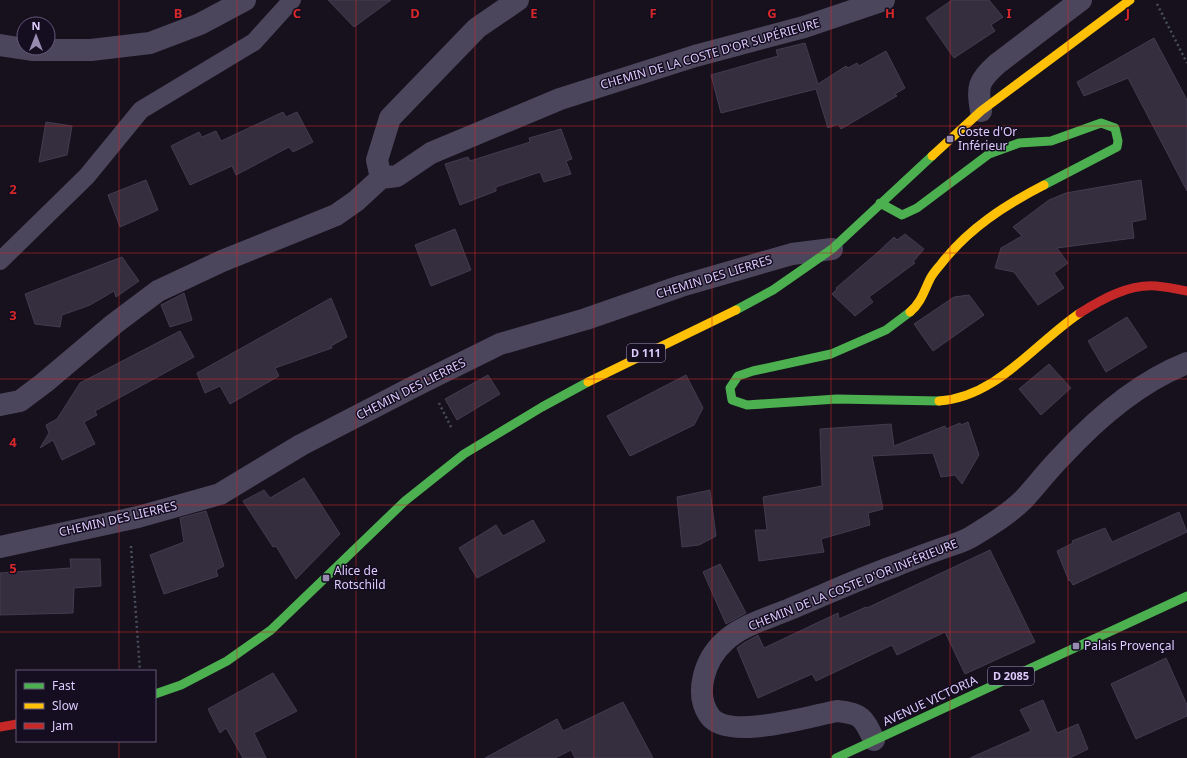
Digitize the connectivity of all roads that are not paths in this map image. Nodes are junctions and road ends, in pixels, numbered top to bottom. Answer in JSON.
{"nodes":[{"id":1,"x":245,"y":0,"type":"edge"},
{"id":2,"x":292,"y":0,"type":"edge"},
{"id":3,"x":518,"y":0,"type":"edge"},
{"id":4,"x":884,"y":0,"type":"edge"},
{"id":5,"x":1081,"y":0,"type":"edge"},
{"id":6,"x":1130,"y":0,"type":"edge"},
{"id":7,"x":0,"y":46,"type":"edge"},
{"id":8,"x":981,"y":111,"type":"junction"},
{"id":9,"x":381,"y":178,"type":"junction"},
{"id":10,"x":880,"y":203,"type":"junction"},
{"id":11,"x":832,"y":249,"type":"junction"},
{"id":12,"x":0,"y":261,"type":"edge"},
{"id":13,"x":1187,"y":292,"type":"edge"},
{"id":14,"x":1187,"y":363,"type":"edge"},
{"id":15,"x":0,"y":405,"type":"edge"},
{"id":16,"x":0,"y":547,"type":"edge"},
{"id":17,"x":1187,"y":596,"type":"edge"},
{"id":18,"x":156,"y":694,"type":"edge"},
{"id":19,"x":16,"y":724,"type":"edge"},
{"id":20,"x":0,"y":727,"type":"edge"},
{"id":21,"x":874,"y":740,"type":"junction"},
{"id":22,"x":836,"y":758,"type":"edge"}],
"edges":[{"from":1,"to":7,"type":"street"},
{"from":2,"to":12,"type":"lane"},
{"from":3,"to":9,"type":"street"},
{"from":4,"to":9,"type":"street","name":"CHEMIN DE LA COSTE D'OR SUPÉRIEURE"},
{"from":5,"to":8,"type":"street"},
{"from":6,"to":8,"type":"main road","number":"D 111"},
{"from":8,"to":10,"type":"main road","number":"D 111"},
{"from":9,"to":15,"type":"street"},
{"from":10,"to":11,"type":"main road","number":"D 111"},
{"from":10,"to":13,"type":"main road"},
{"from":11,"to":16,"type":"street","name":"CHEMIN DES LIERRES"},
{"from":11,"to":18,"type":"main road","number":"D 111"},
{"from":14,"to":21,"type":"street","name":"CHEMIN DE LA COSTE D'OR INFÉRIEURE"},
{"from":17,"to":21,"type":"main road","name":"AVENUE VICTORIA","number":"D 2085"},
{"from":19,"to":20,"type":"main road"},
{"from":21,"to":22,"type":"main road","name":"AVENUE VICTORIA","number":"D 2085"}]}
